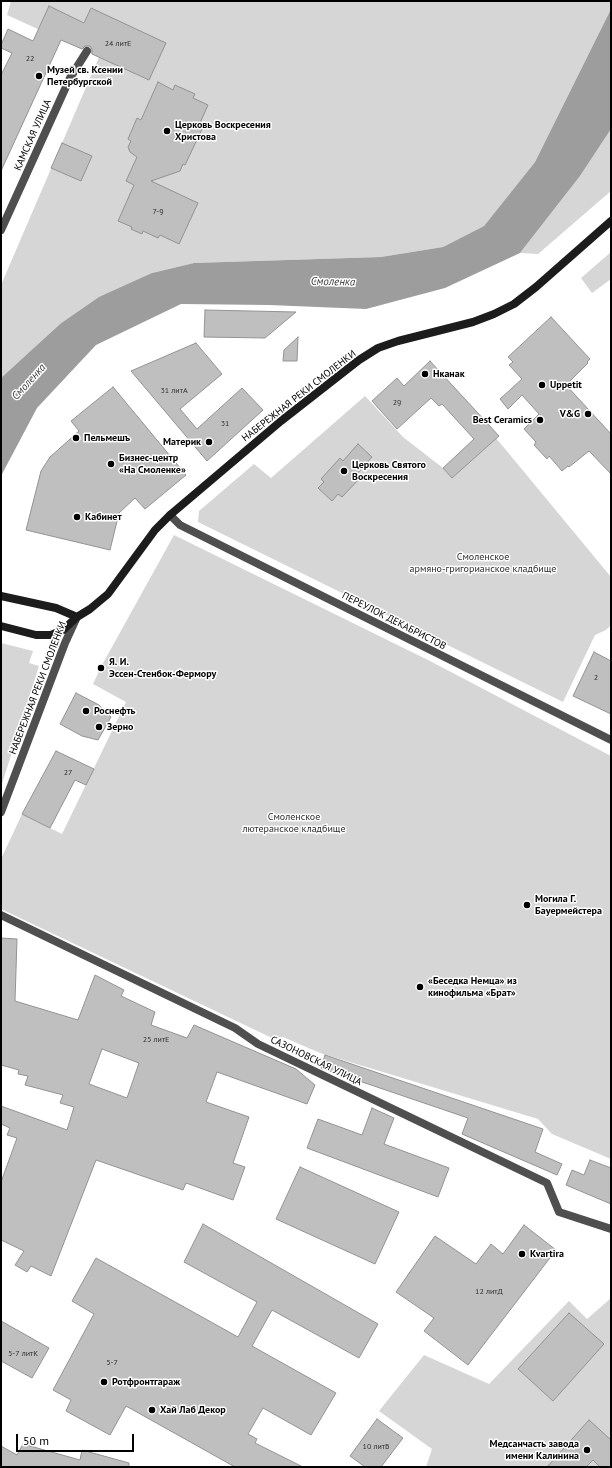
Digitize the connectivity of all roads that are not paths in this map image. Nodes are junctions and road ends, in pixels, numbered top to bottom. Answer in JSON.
{"nodes":[{"id":1,"x":87,"y":52,"type":"dead end"},
{"id":2,"x":611,"y":221,"type":"edge"},
{"id":3,"x":1,"y":230,"type":"edge"},
{"id":4,"x":170,"y":515,"type":"junction"},
{"id":5,"x":1,"y":596,"type":"edge"},
{"id":6,"x":77,"y":617,"type":"junction"},
{"id":7,"x":1,"y":626,"type":"edge"},
{"id":8,"x":611,"y":740,"type":"edge"},
{"id":9,"x":1,"y":812,"type":"edge"},
{"id":10,"x":1,"y":916,"type":"edge"},
{"id":11,"x":611,"y":1229,"type":"edge"}],
"edges":[{"from":1,"to":3,"type":"street","name":"КАМСКАЯ УЛИЦА"},
{"from":2,"to":4,"type":"main road","name":"НАБЕРЕЖНАЯ РЕКИ СМОЛЕНКИ"},
{"from":4,"to":6,"type":"main road","name":"НАБЕРЕЖНАЯ РЕКИ СМОЛЕНКИ"},
{"from":4,"to":8,"type":"street","name":"ПЕРЕУЛОК ДЕКАБРИСТОВ"},
{"from":5,"to":6,"type":"main road","name":"НАБЕРЕЖНАЯ РЕКИ СМОЛЕНКИ"},
{"from":6,"to":7,"type":"main road","name":"НАБЕРЕЖНАЯ РЕКИ СМОЛЕНКИ"},
{"from":6,"to":9,"type":"street","name":"НАБЕРЕЖНАЯ РЕКИ СМОЛЕНКИ"},
{"from":10,"to":11,"type":"street","name":"САЗОНОВСКАЯ УЛИЦА"}]}
